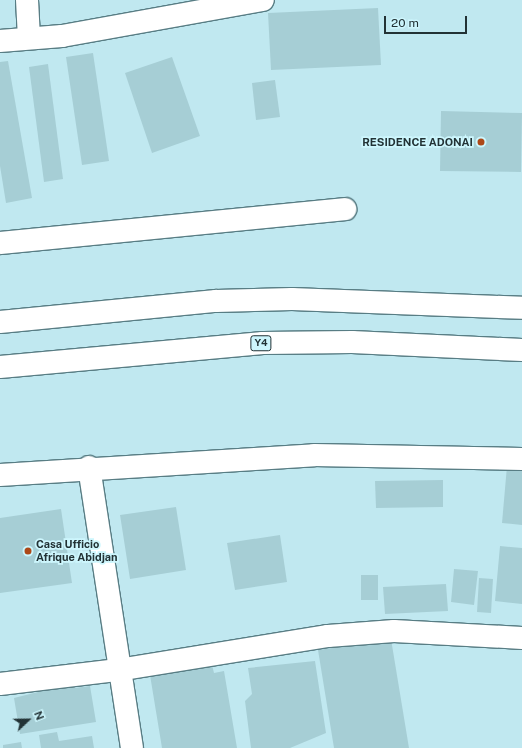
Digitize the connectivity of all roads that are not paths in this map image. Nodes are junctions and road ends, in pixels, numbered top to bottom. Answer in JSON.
{"nodes":[{"id":1,"x":27,"y":0,"type":"edge"},
{"id":2,"x":263,"y":0,"type":"edge"},
{"id":3,"x":29,"y":38,"type":"junction"},
{"id":4,"x":0,"y":41,"type":"edge"},
{"id":5,"x":345,"y":209,"type":"dead end"},
{"id":6,"x":0,"y":243,"type":"edge"},
{"id":7,"x":522,"y":308,"type":"edge"},
{"id":8,"x":0,"y":322,"type":"edge"},
{"id":9,"x":522,"y":350,"type":"edge"},
{"id":10,"x":0,"y":367,"type":"edge"},
{"id":11,"x":522,"y":459,"type":"edge"},
{"id":12,"x":88,"y":467,"type":"junction"},
{"id":13,"x":0,"y":475,"type":"edge"},
{"id":14,"x":522,"y":638,"type":"edge"},
{"id":15,"x":118,"y":670,"type":"junction"},
{"id":16,"x":0,"y":684,"type":"edge"},
{"id":17,"x":132,"y":748,"type":"edge"}],
"edges":[{"from":1,"to":3,"type":"main road"},
{"from":2,"to":3,"type":"main road"},
{"from":3,"to":4,"type":"main road"},
{"from":5,"to":6,"type":"main road"},
{"from":7,"to":8,"type":"main road"},
{"from":9,"to":10,"type":"main road","number":"Y4"},
{"from":11,"to":12,"type":"main road"},
{"from":12,"to":13,"type":"main road"},
{"from":12,"to":15,"type":"main road"},
{"from":14,"to":15,"type":"main road"},
{"from":15,"to":16,"type":"main road"},
{"from":15,"to":17,"type":"main road"}]}
